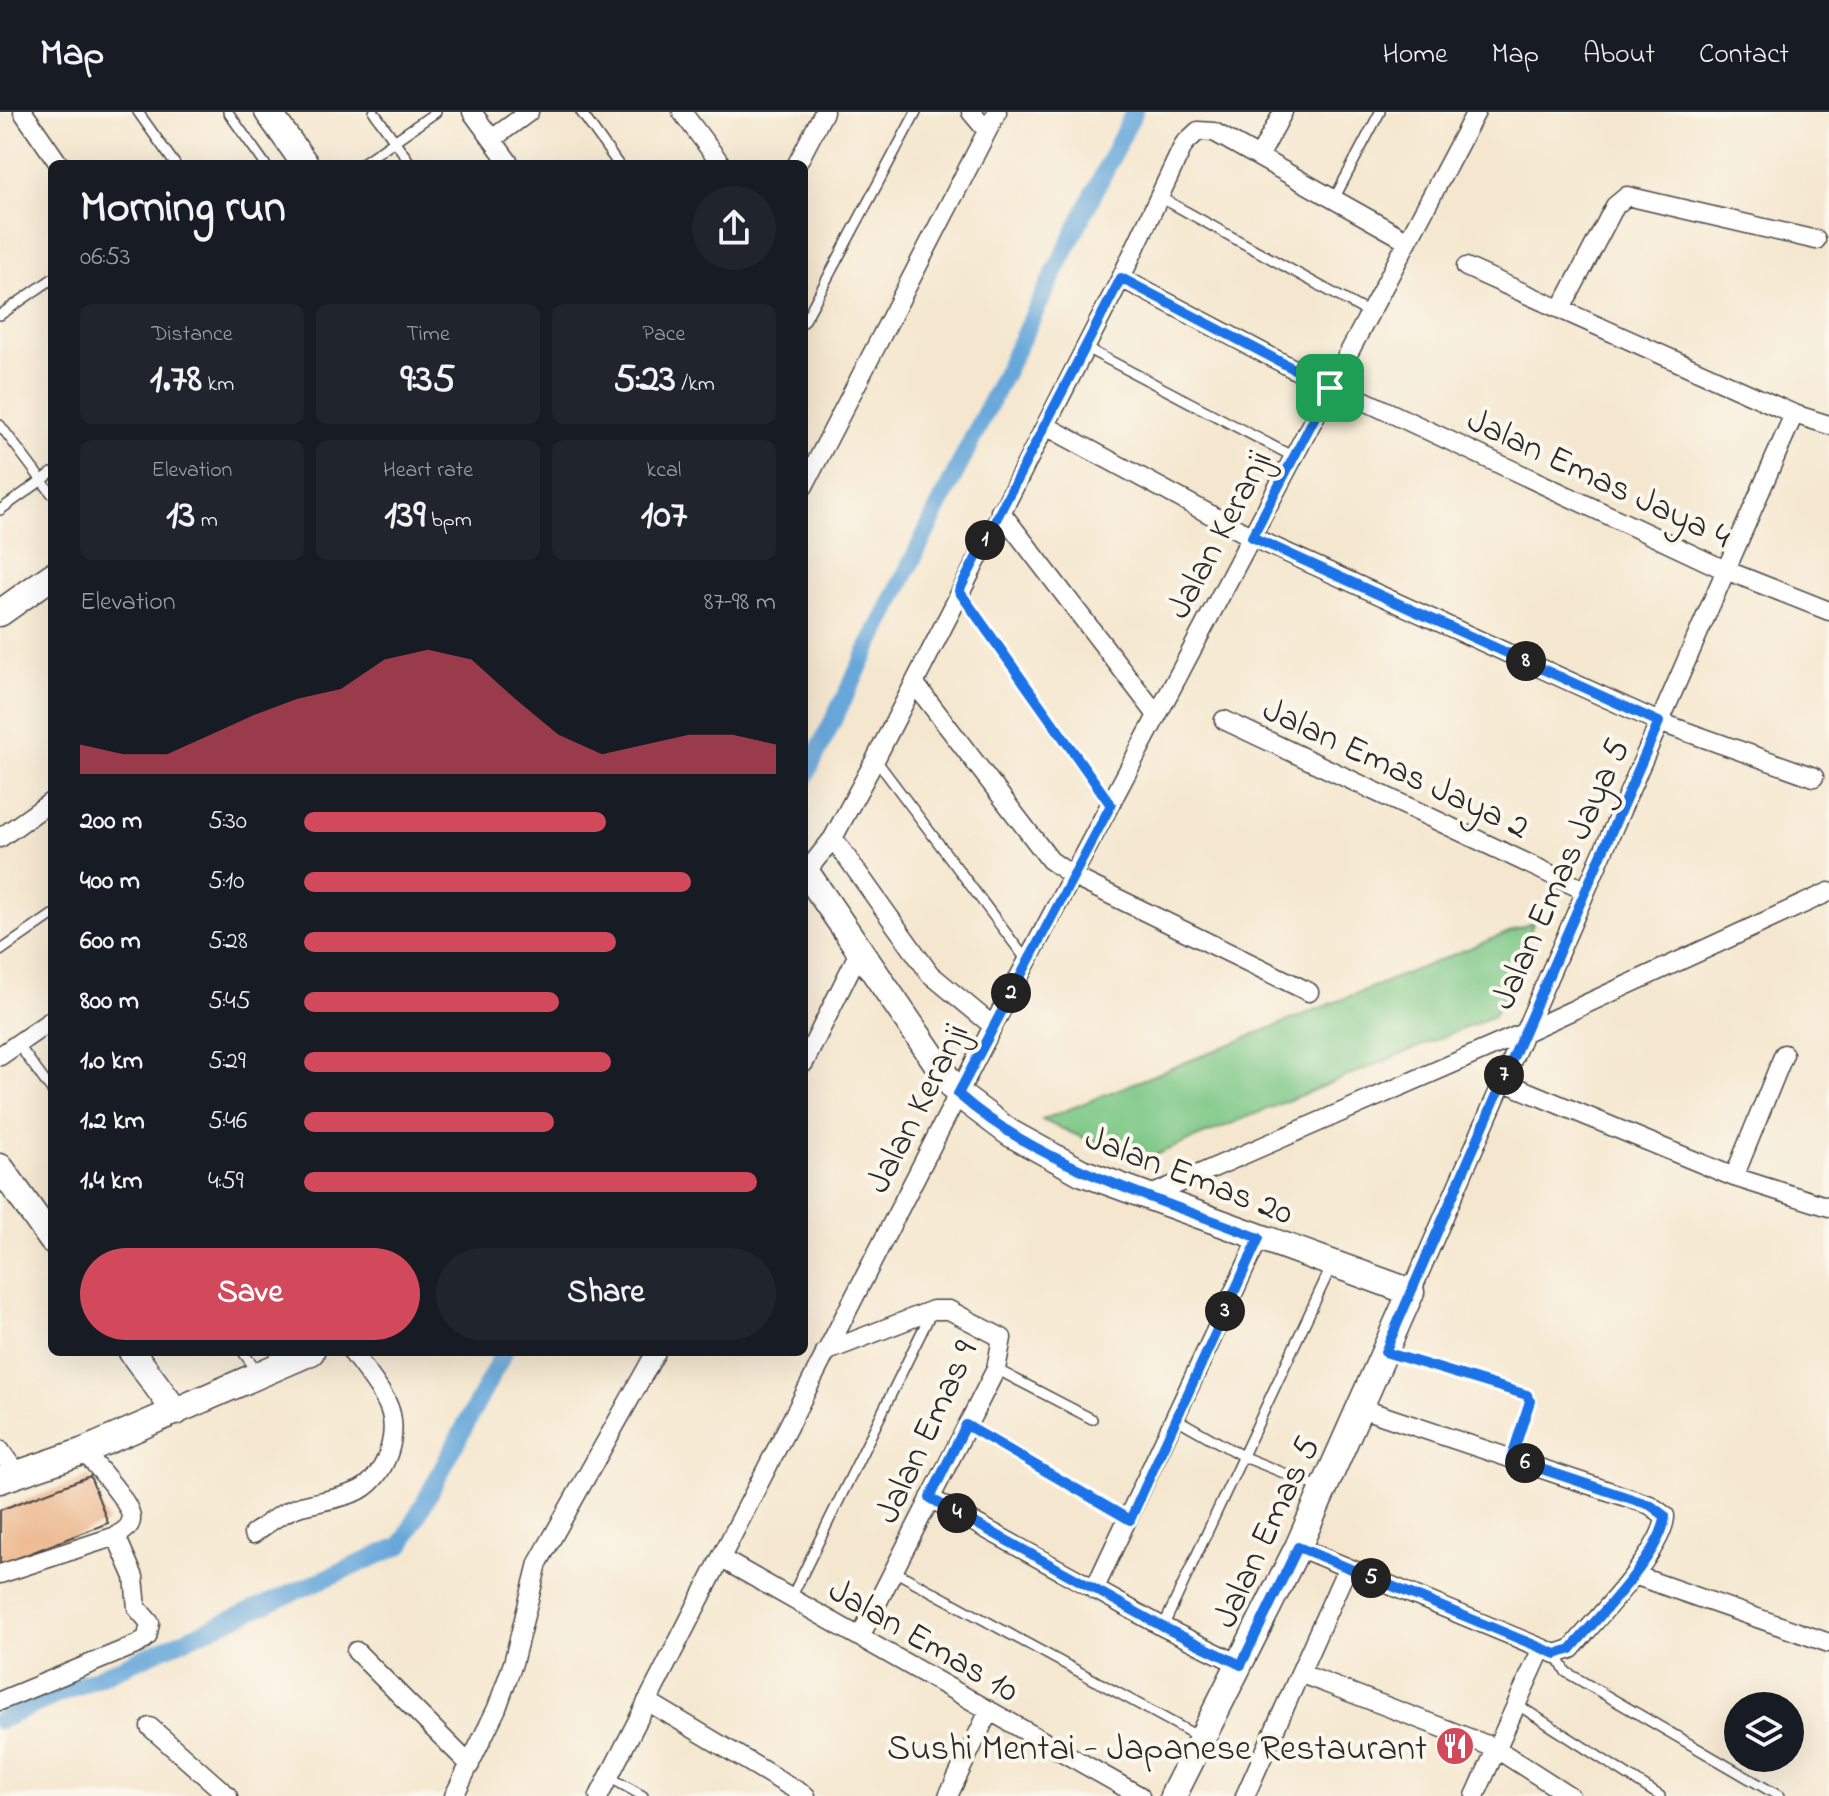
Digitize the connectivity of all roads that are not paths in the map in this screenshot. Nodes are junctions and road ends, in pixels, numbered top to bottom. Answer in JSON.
{"nodes":[{"id":1,"x":23,"y":112,"type":"edge"},
{"id":2,"x":138,"y":112,"type":"edge"},
{"id":3,"x":228,"y":112,"type":"edge"},
{"id":4,"x":268,"y":112,"type":"edge"},
{"id":5,"x":374,"y":112,"type":"edge"},
{"id":6,"x":436,"y":112,"type":"edge"},
{"id":7,"x":472,"y":112,"type":"edge"},
{"id":8,"x":529,"y":112,"type":"edge"},
{"id":9,"x":581,"y":112,"type":"edge"},
{"id":10,"x":682,"y":112,"type":"edge"},
{"id":11,"x":824,"y":112,"type":"edge"},
{"id":12,"x":916,"y":112,"type":"edge"},
{"id":13,"x":971,"y":112,"type":"edge"},
{"id":14,"x":997,"y":112,"type":"edge"},
{"id":15,"x":1283,"y":112,"type":"edge"},
{"id":16,"x":1380,"y":112,"type":"edge"},
{"id":17,"x":1476,"y":112,"type":"edge"},
{"id":18,"x":987,"y":131,"type":"junction"},
{"id":19,"x":492,"y":139,"type":"junction"},
{"id":20,"x":394,"y":140,"type":"junction"},
{"id":21,"x":1259,"y":157,"type":"junction"},
{"id":22,"x":56,"y":160,"type":"edge"},
{"id":23,"x":172,"y":160,"type":"edge"},
{"id":24,"x":262,"y":160,"type":"edge"},
{"id":25,"x":295,"y":160,"type":"edge"},
{"id":26,"x":366,"y":160,"type":"edge"},
{"id":27,"x":408,"y":160,"type":"edge"},
{"id":28,"x":507,"y":160,"type":"edge"},
{"id":29,"x":615,"y":160,"type":"edge"},
{"id":30,"x":718,"y":160,"type":"edge"},
{"id":31,"x":799,"y":160,"type":"edge"},
{"id":32,"x":1158,"y":196,"type":"junction"},
{"id":33,"x":1333,"y":201,"type":"junction"},
{"id":34,"x":1816,"y":240,"type":"dead end"},
{"id":35,"x":1408,"y":241,"type":"junction"},
{"id":36,"x":1466,"y":267,"type":"dead end"},
{"id":37,"x":1121,"y":278,"type":"junction"},
{"id":38,"x":48,"y":282,"type":"edge"},
{"id":39,"x":1561,"y":309,"type":"junction"},
{"id":40,"x":1369,"y":313,"type":"junction"},
{"id":41,"x":808,"y":314,"type":"edge"},
{"id":42,"x":0,"y":315,"type":"edge"},
{"id":43,"x":1084,"y":347,"type":"junction"},
{"id":44,"x":1339,"y":391,"type":"junction"},
{"id":45,"x":1794,"y":414,"type":"junction"},
{"id":46,"x":0,"y":425,"type":"edge"},
{"id":47,"x":1829,"y":425,"type":"edge"},
{"id":48,"x":1046,"y":426,"type":"junction"},
{"id":49,"x":1294,"y":457,"type":"junction"},
{"id":50,"x":48,"y":476,"type":"edge"},
{"id":51,"x":808,"y":478,"type":"edge"},
{"id":52,"x":41,"y":482,"type":"junction"},
{"id":53,"x":48,"y":490,"type":"edge"},
{"id":54,"x":0,"y":510,"type":"edge"},
{"id":55,"x":1000,"y":511,"type":"junction"},
{"id":56,"x":1252,"y":537,"type":"junction"},
{"id":57,"x":1723,"y":569,"type":"junction"},
{"id":58,"x":48,"y":579,"type":"edge"},
{"id":59,"x":959,"y":591,"type":"junction"},
{"id":60,"x":1829,"y":611,"type":"edge"},
{"id":61,"x":0,"y":613,"type":"edge"},
{"id":62,"x":915,"y":684,"type":"junction"},
{"id":63,"x":1157,"y":715,"type":"junction"},
{"id":64,"x":1224,"y":720,"type":"dead end"},
{"id":65,"x":1659,"y":722,"type":"junction"},
{"id":66,"x":875,"y":760,"type":"junction"},
{"id":67,"x":1814,"y":777,"type":"dead end"},
{"id":68,"x":48,"y":804,"type":"edge"},
{"id":69,"x":1111,"y":805,"type":"junction"},
{"id":70,"x":0,"y":838,"type":"edge"},
{"id":71,"x":833,"y":838,"type":"junction"},
{"id":72,"x":808,"y":867,"type":"edge"},
{"id":73,"x":808,"y":875,"type":"edge"},
{"id":74,"x":1074,"y":877,"type":"junction"},
{"id":75,"x":1586,"y":891,"type":"junction"},
{"id":76,"x":1829,"y":892,"type":"edge"},
{"id":77,"x":48,"y":918,"type":"edge"},
{"id":78,"x":860,"y":950,"type":"junction"},
{"id":79,"x":0,"y":951,"type":"edge"},
{"id":80,"x":1028,"y":962,"type":"junction"},
{"id":81,"x":1309,"y":992,"type":"dead end"},
{"id":82,"x":48,"y":1023,"type":"edge"},
{"id":83,"x":993,"y":1026,"type":"junction"},
{"id":84,"x":1523,"y":1033,"type":"junction"},
{"id":85,"x":17,"y":1043,"type":"junction"},
{"id":86,"x":1784,"y":1054,"type":"dead end"},
{"id":87,"x":808,"y":1055,"type":"edge"},
{"id":88,"x":0,"y":1056,"type":"edge"},
{"id":89,"x":1502,"y":1081,"type":"junction"},
{"id":90,"x":48,"y":1086,"type":"edge"},
{"id":91,"x":958,"y":1094,"type":"junction"},
{"id":92,"x":0,"y":1167,"type":"edge"},
{"id":93,"x":1734,"y":1177,"type":"junction"},
{"id":94,"x":1151,"y":1195,"type":"junction"},
{"id":95,"x":1829,"y":1207,"type":"edge"},
{"id":96,"x":48,"y":1234,"type":"edge"},
{"id":97,"x":1259,"y":1238,"type":"junction"},
{"id":98,"x":1332,"y":1265,"type":"junction"},
{"id":99,"x":1411,"y":1292,"type":"junction"},
{"id":100,"x":933,"y":1310,"type":"junction"},
{"id":101,"x":825,"y":1352,"type":"junction"},
{"id":102,"x":1385,"y":1352,"type":"junction"},
{"id":103,"x":135,"y":1356,"type":"edge"},
{"id":104,"x":246,"y":1356,"type":"edge"},
{"id":105,"x":303,"y":1356,"type":"edge"},
{"id":106,"x":355,"y":1356,"type":"edge"},
{"id":107,"x":654,"y":1356,"type":"edge"},
{"id":108,"x":996,"y":1369,"type":"junction"},
{"id":109,"x":261,"y":1376,"type":"junction"},
{"id":110,"x":1360,"y":1408,"type":"junction"},
{"id":111,"x":176,"y":1412,"type":"junction"},
{"id":112,"x":1175,"y":1418,"type":"junction"},
{"id":113,"x":1092,"y":1419,"type":"dead end"},
{"id":114,"x":966,"y":1425,"type":"junction"},
{"id":115,"x":0,"y":1450,"type":"edge"},
{"id":116,"x":84,"y":1451,"type":"junction"},
{"id":117,"x":1244,"y":1457,"type":"junction"},
{"id":118,"x":1511,"y":1459,"type":"junction"},
{"id":119,"x":9,"y":1477,"type":"edge"},
{"id":120,"x":1324,"y":1489,"type":"junction"},
{"id":121,"x":930,"y":1498,"type":"junction"},
{"id":122,"x":1130,"y":1520,"type":"junction"},
{"id":123,"x":253,"y":1534,"type":"dead end"},
{"id":124,"x":116,"y":1536,"type":"junction"},
{"id":125,"x":1298,"y":1547,"type":"junction"},
{"id":126,"x":722,"y":1559,"type":"junction"},
{"id":127,"x":1347,"y":1568,"type":"junction"},
{"id":128,"x":894,"y":1571,"type":"junction"},
{"id":129,"x":0,"y":1574,"type":"edge"},
{"id":130,"x":1634,"y":1575,"type":"junction"},
{"id":131,"x":1094,"y":1590,"type":"junction"},
{"id":132,"x":790,"y":1599,"type":"junction"},
{"id":133,"x":1163,"y":1627,"type":"junction"},
{"id":134,"x":860,"y":1637,"type":"junction"},
{"id":135,"x":1829,"y":1643,"type":"edge"},
{"id":136,"x":356,"y":1651,"type":"dead end"},
{"id":137,"x":1549,"y":1651,"type":"junction"},
{"id":138,"x":1241,"y":1665,"type":"junction"},
{"id":139,"x":1302,"y":1674,"type":"junction"},
{"id":140,"x":0,"y":1701,"type":"edge"},
{"id":141,"x":647,"y":1701,"type":"junction"},
{"id":142,"x":1518,"y":1705,"type":"junction"},
{"id":143,"x":989,"y":1711,"type":"junction"},
{"id":144,"x":150,"y":1727,"type":"dead end"},
{"id":145,"x":1202,"y":1738,"type":"junction"},
{"id":146,"x":1495,"y":1748,"type":"junction"},
{"id":147,"x":470,"y":1765,"type":"junction"},
{"id":148,"x":609,"y":1777,"type":"junction"},
{"id":149,"x":1763,"y":1786,"type":"junction"},
{"id":150,"x":953,"y":1794,"type":"edge"},
{"id":151,"x":228,"y":1796,"type":"edge"},
{"id":152,"x":454,"y":1796,"type":"edge"},
{"id":153,"x":599,"y":1796,"type":"edge"},
{"id":154,"x":643,"y":1796,"type":"edge"},
{"id":155,"x":806,"y":1796,"type":"edge"},
{"id":156,"x":1140,"y":1796,"type":"edge"},
{"id":157,"x":1173,"y":1796,"type":"edge"},
{"id":158,"x":1245,"y":1796,"type":"edge"},
{"id":159,"x":1475,"y":1796,"type":"edge"},
{"id":160,"x":1570,"y":1796,"type":"edge"},
{"id":161,"x":1660,"y":1796,"type":"edge"},
{"id":162,"x":1757,"y":1796,"type":"edge"},
{"id":163,"x":1779,"y":1796,"type":"edge"}],
"edges":[{"from":1,"to":22,"type":"street"},
{"from":2,"to":23,"type":"lane"},
{"from":3,"to":24,"type":"lane"},
{"from":4,"to":25,"type":"street"},
{"from":5,"to":20,"type":"lane"},
{"from":6,"to":20,"type":"lane"},
{"from":7,"to":19,"type":"street"},
{"from":8,"to":19,"type":"street"},
{"from":9,"to":29,"type":"lane"},
{"from":10,"to":30,"type":"street"},
{"from":11,"to":31,"type":"street"},
{"from":12,"to":41,"type":"lane"},
{"from":13,"to":18,"type":"street"},
{"from":14,"to":18,"type":"street"},
{"from":15,"to":21,"type":"street"},
{"from":16,"to":33,"type":"lane"},
{"from":17,"to":35,"type":"street","name":"Jalan Keranji"},
{"from":18,"to":51,"type":"street"},
{"from":19,"to":28,"type":"street"},
{"from":20,"to":26,"type":"lane"},
{"from":20,"to":27,"type":"lane"},
{"from":21,"to":32,"type":"street"},
{"from":21,"to":33,"type":"street"},
{"from":32,"to":37,"type":"street"},
{"from":32,"to":40,"type":"lane"},
{"from":33,"to":35,"type":"street"},
{"from":34,"to":39,"type":"street"},
{"from":35,"to":40,"type":"street","name":"Jalan Keranji"},
{"from":36,"to":39,"type":"street"},
{"from":37,"to":43,"type":"street"},
{"from":37,"to":44,"type":"street","name":"Jalan Emas Jaya 4"},
{"from":38,"to":42,"type":"lane"},
{"from":39,"to":45,"type":"street"},
{"from":40,"to":44,"type":"street","name":"Jalan Keranji"},
{"from":43,"to":48,"type":"street"},
{"from":43,"to":49,"type":"lane"},
{"from":44,"to":49,"type":"street","name":"Jalan Keranji"},
{"from":44,"to":57,"type":"street","name":"Jalan Emas Jaya 4"},
{"from":45,"to":47,"type":"street"},
{"from":45,"to":57,"type":"street","name":"Jalan Emas Jaya 5"},
{"from":46,"to":52,"type":"lane"},
{"from":48,"to":55,"type":"street"},
{"from":48,"to":56,"type":"street"},
{"from":49,"to":56,"type":"street","name":"Jalan Keranji"},
{"from":50,"to":52,"type":"lane"},
{"from":52,"to":53,"type":"lane"},
{"from":52,"to":54,"type":"lane"},
{"from":55,"to":59,"type":"street"},
{"from":55,"to":63,"type":"street"},
{"from":56,"to":63,"type":"street","name":"Jalan Keranji"},
{"from":56,"to":65,"type":"street"},
{"from":57,"to":60,"type":"street","name":"Jalan Emas Jaya 4"},
{"from":57,"to":65,"type":"street","name":"Jalan Emas Jaya 5"},
{"from":58,"to":61,"type":"street"},
{"from":59,"to":62,"type":"street"},
{"from":59,"to":69,"type":"lane"},
{"from":62,"to":66,"type":"street"},
{"from":62,"to":74,"type":"street"},
{"from":63,"to":69,"type":"street","name":"Jalan Keranji"},
{"from":64,"to":75,"type":"street","name":"Jalan Emas Jaya 2"},
{"from":65,"to":67,"type":"street"},
{"from":65,"to":75,"type":"street","name":"Jalan Emas Jaya 5"},
{"from":66,"to":71,"type":"street"},
{"from":66,"to":80,"type":"lane"},
{"from":68,"to":70,"type":"street"},
{"from":69,"to":74,"type":"street","name":"Jalan Keranji"},
{"from":71,"to":72,"type":"street"},
{"from":71,"to":83,"type":"street"},
{"from":73,"to":78,"type":"street"},
{"from":74,"to":80,"type":"street","name":"Jalan Keranji"},
{"from":74,"to":81,"type":"street"},
{"from":75,"to":84,"type":"street","name":"Jalan Emas Jaya 5"},
{"from":76,"to":84,"type":"street"},
{"from":77,"to":79,"type":"lane"},
{"from":78,"to":87,"type":"street"},
{"from":78,"to":91,"type":"street"},
{"from":80,"to":83,"type":"street","name":"Jalan Keranji"},
{"from":82,"to":85,"type":"street"},
{"from":83,"to":91,"type":"street","name":"Jalan Keranji"},
{"from":84,"to":89,"type":"street","name":"Jalan Emas Jaya 5"},
{"from":84,"to":94,"type":"street"},
{"from":85,"to":88,"type":"street"},
{"from":85,"to":90,"type":"lane"},
{"from":86,"to":93,"type":"street"},
{"from":89,"to":93,"type":"street"},
{"from":89,"to":99,"type":"street","name":"Jalan Emas Jaya 5"},
{"from":91,"to":94,"type":"street","name":"Jalan Emas 20"},
{"from":91,"to":101,"type":"street","name":"Jalan Keranji"},
{"from":92,"to":96,"type":"street"},
{"from":93,"to":95,"type":"street"},
{"from":94,"to":97,"type":"street","name":"Jalan Emas 20"},
{"from":97,"to":98,"type":"street","name":"Jalan Emas 20"},
{"from":97,"to":112,"type":"street"},
{"from":98,"to":99,"type":"street","name":"Jalan Emas 20"},
{"from":98,"to":117,"type":"lane"},
{"from":99,"to":102,"type":"street","name":"Jalan Emas 5"},
{"from":100,"to":101,"type":"street","name":"Jalan Emas 9"},
{"from":100,"to":108,"type":"street","name":"Jalan Emas 9"},
{"from":100,"to":132,"type":"lane"},
{"from":101,"to":126,"type":"street","name":"Jalan Keranji"},
{"from":102,"to":110,"type":"street","name":"Jalan Emas 5"},
{"from":102,"to":118,"type":"lane"},
{"from":103,"to":111,"type":"street"},
{"from":104,"to":109,"type":"lane"},
{"from":105,"to":109,"type":"street"},
{"from":106,"to":123,"type":"street"},
{"from":107,"to":147,"type":"street"},
{"from":108,"to":113,"type":"lane"},
{"from":108,"to":114,"type":"street","name":"Jalan Emas 9"},
{"from":109,"to":111,"type":"street"},
{"from":110,"to":118,"type":"street"},
{"from":110,"to":120,"type":"street","name":"Jalan Emas 5"},
{"from":111,"to":116,"type":"street"},
{"from":112,"to":117,"type":"lane"},
{"from":112,"to":122,"type":"street"},
{"from":114,"to":121,"type":"street","name":"Jalan Emas 9"},
{"from":114,"to":122,"type":"lane"},
{"from":115,"to":119,"type":"street"},
{"from":116,"to":119,"type":"street"},
{"from":116,"to":124,"type":"street"},
{"from":117,"to":120,"type":"lane"},
{"from":117,"to":133,"type":"lane"},
{"from":118,"to":130,"type":"street"},
{"from":120,"to":125,"type":"street","name":"Jalan Emas 5"},
{"from":121,"to":128,"type":"street","name":"Jalan Emas 9"},
{"from":121,"to":131,"type":"street"},
{"from":122,"to":131,"type":"street"},
{"from":124,"to":129,"type":"street"},
{"from":124,"to":140,"type":"street"},
{"from":125,"to":127,"type":"street"},
{"from":125,"to":138,"type":"street","name":"Jalan Emas 5"},
{"from":126,"to":132,"type":"street","name":"Jalan Emas 10"},
{"from":126,"to":141,"type":"street","name":"Jalan Keranji"},
{"from":127,"to":137,"type":"street"},
{"from":127,"to":139,"type":"street"},
{"from":128,"to":134,"type":"street","name":"Jalan Emas 9"},
{"from":128,"to":145,"type":"lane"},
{"from":130,"to":135,"type":"street"},
{"from":130,"to":137,"type":"street"},
{"from":131,"to":133,"type":"street"},
{"from":132,"to":134,"type":"street","name":"Jalan Emas 10"},
{"from":133,"to":138,"type":"street"},
{"from":134,"to":143,"type":"street","name":"Jalan Emas 10"},
{"from":136,"to":147,"type":"street"},
{"from":137,"to":142,"type":"street"},
{"from":137,"to":149,"type":"lane"},
{"from":138,"to":145,"type":"street","name":"Jalan Emas 5"},
{"from":139,"to":146,"type":"street"},
{"from":139,"to":158,"type":"street"},
{"from":141,"to":148,"type":"street","name":"Jalan Keranji"},
{"from":141,"to":155,"type":"street"},
{"from":142,"to":146,"type":"street"},
{"from":142,"to":161,"type":"lane"},
{"from":143,"to":150,"type":"street"},
{"from":143,"to":156,"type":"street","name":"Jalan Emas 10"},
{"from":144,"to":151,"type":"street"},
{"from":145,"to":157,"type":"street","name":"Jalan Emas 5"},
{"from":146,"to":159,"type":"street"},
{"from":146,"to":160,"type":"street"},
{"from":147,"to":152,"type":"street"},
{"from":148,"to":153,"type":"street","name":"Jalan Keranji"},
{"from":148,"to":154,"type":"lane"},
{"from":149,"to":162,"type":"lane"},
{"from":149,"to":163,"type":"lane"}]}
